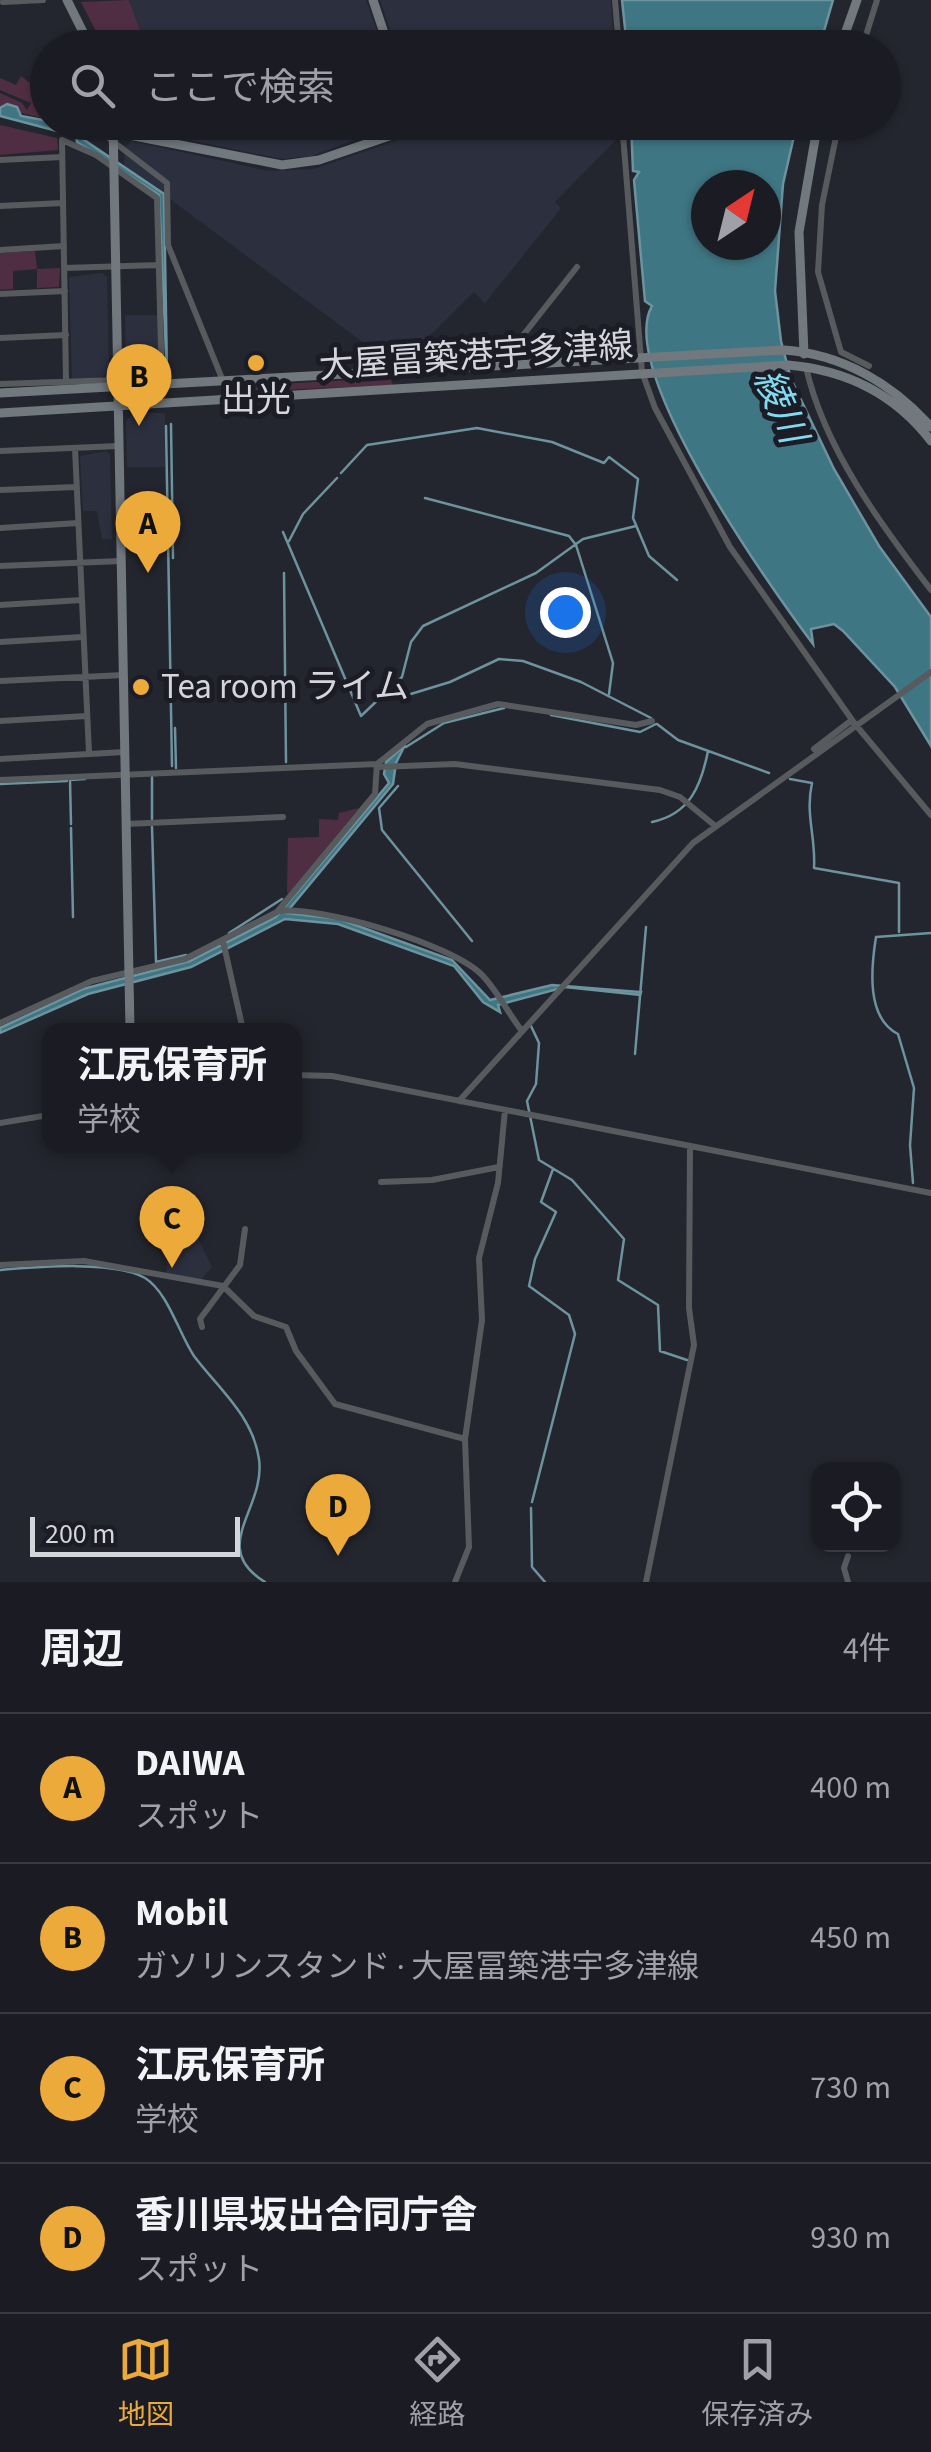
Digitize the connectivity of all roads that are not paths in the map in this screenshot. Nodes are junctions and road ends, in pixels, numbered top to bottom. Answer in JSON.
{"nodes":[{"id":1,"x":43,"y":0,"type":"edge"},
{"id":2,"x":68,"y":0,"type":"edge"},
{"id":3,"x":373,"y":0,"type":"edge"},
{"id":4,"x":614,"y":0,"type":"edge"},
{"id":5,"x":857,"y":0,"type":"edge"},
{"id":6,"x":878,"y":0,"type":"edge"},
{"id":7,"x":2,"y":2,"type":"edge"},
{"id":8,"x":82,"y":30,"type":"edge"},
{"id":9,"x":383,"y":30,"type":"edge"},
{"id":10,"x":617,"y":30,"type":"edge"},
{"id":11,"x":846,"y":30,"type":"edge"},
{"id":12,"x":868,"y":30,"type":"edge"},
{"id":13,"x":113,"y":140,"type":"edge"},
{"id":14,"x":121,"y":140,"type":"edge"},
{"id":15,"x":154,"y":140,"type":"edge"},
{"id":16,"x":378,"y":140,"type":"edge"},
{"id":17,"x":624,"y":140,"type":"edge"},
{"id":18,"x":815,"y":140,"type":"edge"},
{"id":19,"x":835,"y":140,"type":"edge"},
{"id":20,"x":62,"y":157,"type":"junction"},
{"id":21,"x":0,"y":160,"type":"edge"},
{"id":22,"x":114,"y":167,"type":"junction"},
{"id":23,"x":63,"y":203,"type":"junction"},
{"id":24,"x":0,"y":206,"type":"edge"},
{"id":25,"x":64,"y":246,"type":"junction"},
{"id":26,"x":0,"y":250,"type":"edge"},
{"id":27,"x":159,"y":265,"type":"junction"},
{"id":28,"x":116,"y":266,"type":"junction"},
{"id":29,"x":577,"y":267,"type":"dead end"},
{"id":30,"x":64,"y":268,"type":"junction"},
{"id":31,"x":64,"y":290,"type":"junction"},
{"id":32,"x":0,"y":294,"type":"edge"},
{"id":33,"x":66,"y":335,"type":"junction"},
{"id":34,"x":0,"y":338,"type":"edge"},
{"id":35,"x":798,"y":351,"type":"junction"},
{"id":36,"x":644,"y":356,"type":"junction"},
{"id":37,"x":534,"y":363,"type":"junction"},
{"id":38,"x":506,"y":365,"type":"junction"},
{"id":39,"x":806,"y":367,"type":"junction"},
{"id":40,"x":646,"y":372,"type":"junction"},
{"id":41,"x":397,"y":373,"type":"junction"},
{"id":42,"x":868,"y":375,"type":"junction"},
{"id":43,"x":66,"y":380,"type":"junction"},
{"id":44,"x":223,"y":382,"type":"junction"},
{"id":45,"x":534,"y":382,"type":"junction"},
{"id":46,"x":0,"y":384,"type":"edge"},
{"id":47,"x":118,"y":384,"type":"junction"},
{"id":48,"x":162,"y":386,"type":"junction"},
{"id":49,"x":398,"y":390,"type":"junction"},
{"id":50,"x":0,"y":394,"type":"edge"},
{"id":51,"x":230,"y":399,"type":"junction"},
{"id":52,"x":118,"y":404,"type":"junction"},
{"id":53,"x":0,"y":413,"type":"edge"},
{"id":54,"x":931,"y":427,"type":"edge"},
{"id":55,"x":931,"y":440,"type":"edge"},
{"id":56,"x":119,"y":446,"type":"junction"},
{"id":57,"x":74,"y":448,"type":"junction"},
{"id":58,"x":0,"y":451,"type":"edge"},
{"id":59,"x":76,"y":486,"type":"junction"},
{"id":60,"x":0,"y":490,"type":"edge"},
{"id":61,"x":78,"y":523,"type":"junction"},
{"id":62,"x":0,"y":528,"type":"edge"},
{"id":63,"x":121,"y":561,"type":"junction"},
{"id":64,"x":80,"y":563,"type":"junction"},
{"id":65,"x":0,"y":566,"type":"edge"},
{"id":66,"x":931,"y":590,"type":"edge"},
{"id":67,"x":82,"y":600,"type":"junction"},
{"id":68,"x":0,"y":604,"type":"edge"},
{"id":69,"x":83,"y":638,"type":"junction"},
{"id":70,"x":0,"y":642,"type":"edge"},
{"id":71,"x":931,"y":672,"type":"edge"},
{"id":72,"x":124,"y":675,"type":"junction"},
{"id":73,"x":85,"y":677,"type":"junction"},
{"id":74,"x":0,"y":681,"type":"edge"},
{"id":75,"x":87,"y":716,"type":"junction"},
{"id":76,"x":652,"y":720,"type":"dead end"},
{"id":77,"x":0,"y":721,"type":"edge"},
{"id":78,"x":856,"y":722,"type":"junction"},
{"id":79,"x":125,"y":752,"type":"junction"},
{"id":80,"x":89,"y":753,"type":"junction"},
{"id":81,"x":0,"y":759,"type":"edge"},
{"id":82,"x":379,"y":766,"type":"junction"},
{"id":83,"x":126,"y":774,"type":"junction"},
{"id":84,"x":0,"y":780,"type":"edge"},
{"id":85,"x":931,"y":815,"type":"edge"},
{"id":86,"x":283,"y":817,"type":"dead end"},
{"id":87,"x":126,"y":824,"type":"junction"},
{"id":88,"x":714,"y":825,"type":"junction"},
{"id":89,"x":278,"y":912,"type":"junction"},
{"id":90,"x":225,"y":945,"type":"junction"},
{"id":91,"x":129,"y":978,"type":"junction"},
{"id":92,"x":0,"y":1023,"type":"edge"},
{"id":93,"x":130,"y":1023,"type":"edge"},
{"id":94,"x":242,"y":1023,"type":"edge"},
{"id":95,"x":522,"y":1031,"type":"junction"},
{"id":96,"x":302,"y":1075,"type":"edge"},
{"id":97,"x":458,"y":1102,"type":"junction"},
{"id":98,"x":505,"y":1110,"type":"junction"},
{"id":99,"x":42,"y":1116,"type":"edge"},
{"id":100,"x":0,"y":1123,"type":"edge"},
{"id":101,"x":690,"y":1146,"type":"junction"},
{"id":102,"x":499,"y":1168,"type":"junction"},
{"id":103,"x":382,"y":1182,"type":"dead end"},
{"id":104,"x":931,"y":1193,"type":"edge"},
{"id":105,"x":246,"y":1228,"type":"dead end"},
{"id":106,"x":0,"y":1265,"type":"edge"},
{"id":107,"x":223,"y":1286,"type":"junction"},
{"id":108,"x":202,"y":1327,"type":"dead end"},
{"id":109,"x":465,"y":1439,"type":"junction"},
{"id":110,"x":848,"y":1556,"type":"dead end"},
{"id":111,"x":454,"y":1582,"type":"edge"},
{"id":112,"x":646,"y":1582,"type":"edge"},
{"id":113,"x":848,"y":1582,"type":"edge"}],
"edges":[{"from":1,"to":7,"type":"street"},
{"from":2,"to":8,"type":"main road"},
{"from":3,"to":9,"type":"main road"},
{"from":4,"to":10,"type":"street"},
{"from":5,"to":11,"type":"main road"},
{"from":6,"to":12,"type":"street"},
{"from":13,"to":22,"type":"main road"},
{"from":14,"to":44,"type":"street"},
{"from":15,"to":16,"type":"main road"},
{"from":17,"to":36,"type":"street"},
{"from":18,"to":35,"type":"main road"},
{"from":19,"to":42,"type":"street"},
{"from":20,"to":21,"type":"street"},
{"from":20,"to":22,"type":"street"},
{"from":20,"to":23,"type":"street"},
{"from":22,"to":27,"type":"street"},
{"from":22,"to":28,"type":"main road"},
{"from":23,"to":24,"type":"street"},
{"from":23,"to":25,"type":"street"},
{"from":25,"to":26,"type":"street"},
{"from":25,"to":30,"type":"street"},
{"from":27,"to":28,"type":"street"},
{"from":27,"to":48,"type":"street"},
{"from":28,"to":30,"type":"street"},
{"from":28,"to":47,"type":"main road"},
{"from":29,"to":38,"type":"street"},
{"from":30,"to":31,"type":"street"},
{"from":31,"to":32,"type":"street"},
{"from":31,"to":33,"type":"street"},
{"from":33,"to":34,"type":"street"},
{"from":33,"to":43,"type":"street"},
{"from":35,"to":36,"type":"main road","name":"大屋冨築港宇多津線"},
{"from":35,"to":39,"type":"main road"},
{"from":35,"to":42,"type":"main road","name":"大屋冨築港宇多津線"},
{"from":36,"to":37,"type":"main road","name":"大屋冨築港宇多津線"},
{"from":36,"to":40,"type":"street"},
{"from":37,"to":38,"type":"main road","name":"大屋冨築港宇多津線"},
{"from":37,"to":45,"type":"main road"},
{"from":38,"to":41,"type":"main road","name":"大屋冨築港宇多津線"},
{"from":39,"to":40,"type":"main road","name":"大屋冨築港宇多津線"},
{"from":39,"to":42,"type":"main road","name":"大屋冨築港宇多津線"},
{"from":39,"to":66,"type":"street"},
{"from":40,"to":45,"type":"main road","name":"大屋冨築港宇多津線"},
{"from":40,"to":78,"type":"street"},
{"from":41,"to":44,"type":"main road","name":"大屋冨築港宇多津線"},
{"from":41,"to":49,"type":"main road"},
{"from":42,"to":54,"type":"main road","name":"大屋冨築港宇多津線"},
{"from":42,"to":55,"type":"main road","name":"大屋冨築港宇多津線"},
{"from":43,"to":46,"type":"street"},
{"from":43,"to":47,"type":"street"},
{"from":44,"to":48,"type":"main road","name":"大屋冨築港宇多津線"},
{"from":44,"to":51,"type":"main road"},
{"from":45,"to":49,"type":"main road","name":"大屋冨築港宇多津線"},
{"from":47,"to":48,"type":"main road","name":"大屋冨築港宇多津線"},
{"from":47,"to":50,"type":"main road","name":"大屋冨築港宇多津線"},
{"from":47,"to":52,"type":"main road"},
{"from":49,"to":51,"type":"main road","name":"大屋冨築港宇多津線"},
{"from":51,"to":52,"type":"main road","name":"大屋冨築港宇多津線"},
{"from":52,"to":53,"type":"main road","name":"大屋冨築港宇多津線"},
{"from":52,"to":56,"type":"main road"},
{"from":56,"to":57,"type":"street"},
{"from":56,"to":63,"type":"main road"},
{"from":57,"to":58,"type":"street"},
{"from":57,"to":59,"type":"street"},
{"from":59,"to":60,"type":"street"},
{"from":59,"to":61,"type":"street"},
{"from":61,"to":62,"type":"street"},
{"from":61,"to":64,"type":"street"},
{"from":63,"to":64,"type":"street"},
{"from":63,"to":72,"type":"main road"},
{"from":64,"to":65,"type":"street"},
{"from":64,"to":67,"type":"street"},
{"from":67,"to":68,"type":"street"},
{"from":67,"to":69,"type":"street"},
{"from":69,"to":70,"type":"street"},
{"from":69,"to":73,"type":"street"},
{"from":71,"to":78,"type":"street"},
{"from":72,"to":73,"type":"street"},
{"from":72,"to":79,"type":"main road"},
{"from":73,"to":74,"type":"street"},
{"from":73,"to":75,"type":"street"},
{"from":75,"to":77,"type":"street"},
{"from":75,"to":80,"type":"street"},
{"from":76,"to":82,"type":"street"},
{"from":78,"to":85,"type":"street"},
{"from":78,"to":88,"type":"street"},
{"from":79,"to":80,"type":"street"},
{"from":79,"to":83,"type":"main road"},
{"from":80,"to":81,"type":"street"},
{"from":82,"to":83,"type":"street"},
{"from":82,"to":88,"type":"street"},
{"from":82,"to":89,"type":"street"},
{"from":83,"to":84,"type":"street"},
{"from":83,"to":87,"type":"main road"},
{"from":86,"to":87,"type":"street"},
{"from":87,"to":91,"type":"main road"},
{"from":88,"to":95,"type":"street"},
{"from":89,"to":90,"type":"street"},
{"from":89,"to":95,"type":"street"},
{"from":90,"to":91,"type":"street"},
{"from":90,"to":94,"type":"street"},
{"from":91,"to":92,"type":"street"},
{"from":91,"to":93,"type":"main road"},
{"from":95,"to":97,"type":"street"},
{"from":96,"to":97,"type":"street"},
{"from":97,"to":98,"type":"street"},
{"from":98,"to":101,"type":"street"},
{"from":98,"to":102,"type":"street"},
{"from":99,"to":100,"type":"street"},
{"from":101,"to":104,"type":"street"},
{"from":101,"to":112,"type":"street"},
{"from":102,"to":103,"type":"street"},
{"from":102,"to":109,"type":"street"},
{"from":105,"to":107,"type":"street"},
{"from":106,"to":107,"type":"street"},
{"from":107,"to":108,"type":"street"},
{"from":107,"to":109,"type":"street"},
{"from":109,"to":111,"type":"street"},
{"from":110,"to":113,"type":"street"}]}
